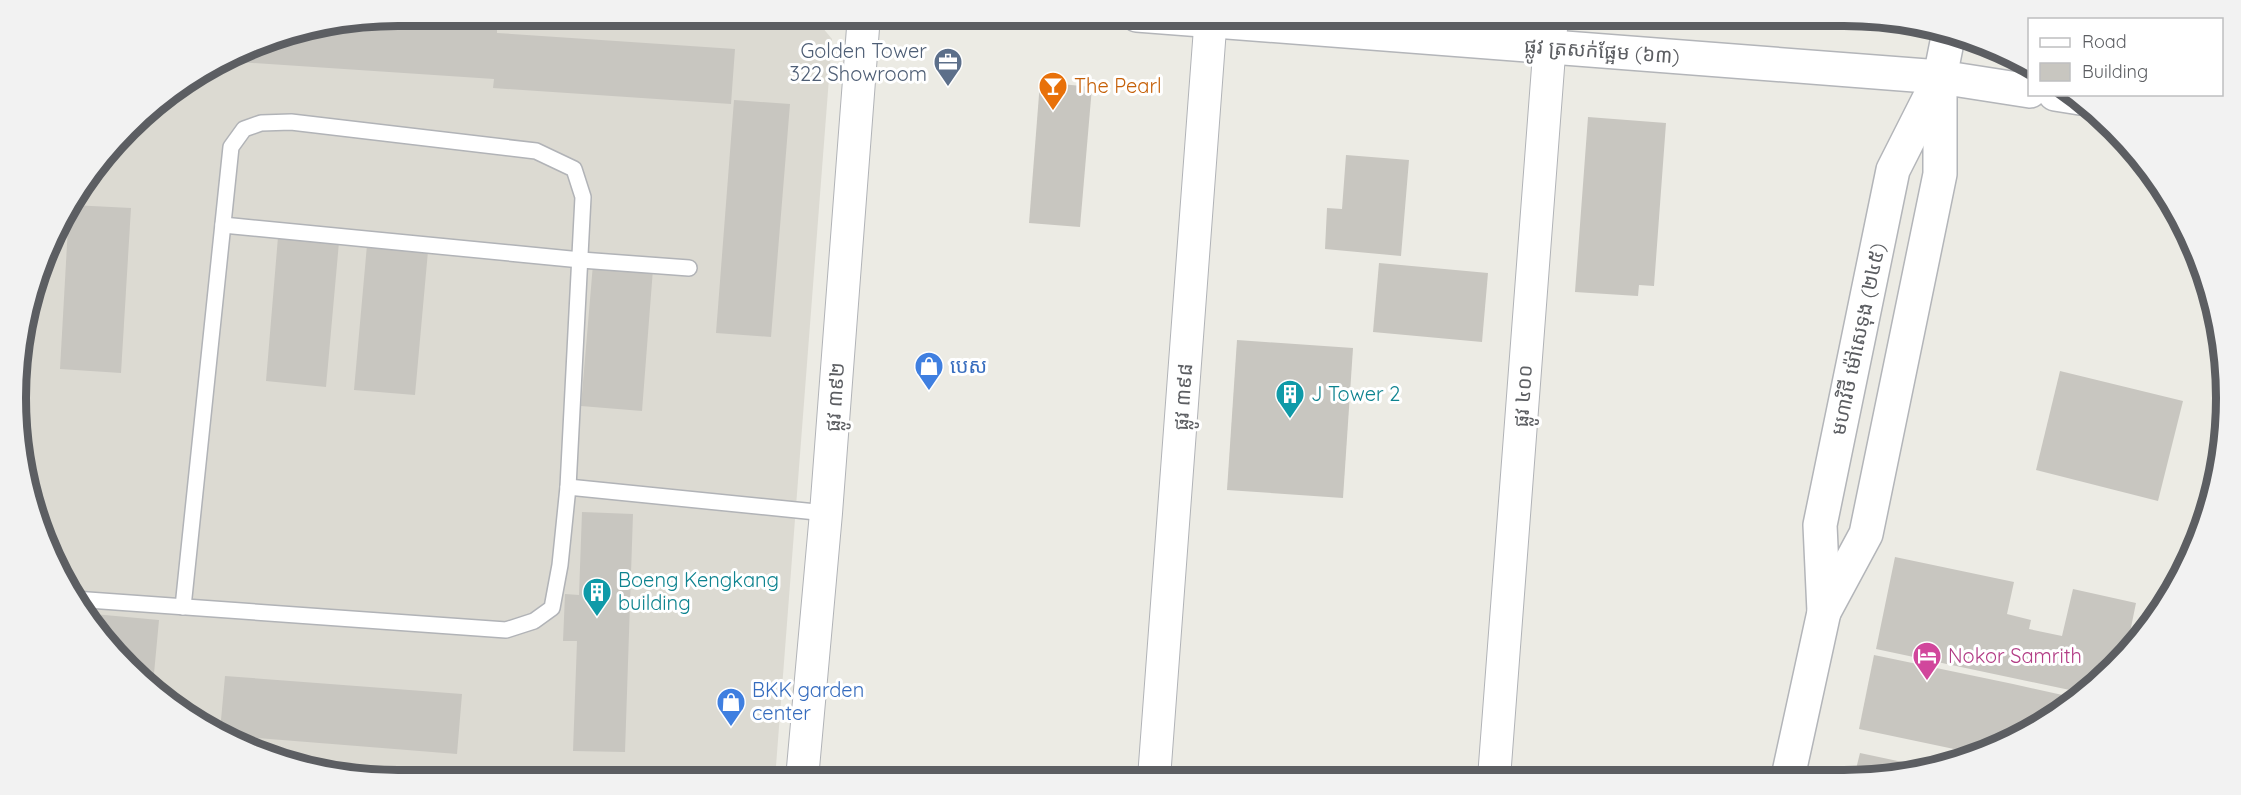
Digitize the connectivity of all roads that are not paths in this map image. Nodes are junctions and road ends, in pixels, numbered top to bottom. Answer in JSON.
{"nodes":[{"id":1,"x":863,"y":26,"type":"edge"},
{"id":2,"x":1210,"y":26,"type":"edge"},
{"id":3,"x":1420,"y":26,"type":"edge"},
{"id":4,"x":1551,"y":31,"type":"edge"},
{"id":5,"x":1948,"y":40,"type":"edge"},
{"id":6,"x":1940,"y":76,"type":"junction"},
{"id":7,"x":2028,"y":90,"type":"edge"},
{"id":8,"x":223,"y":225,"type":"junction"},
{"id":9,"x":581,"y":260,"type":"junction"},
{"id":10,"x":689,"y":268,"type":"dead end"},
{"id":11,"x":568,"y":487,"type":"junction"},
{"id":12,"x":826,"y":513,"type":"junction"},
{"id":13,"x":85,"y":600,"type":"edge"},
{"id":14,"x":183,"y":607,"type":"junction"},
{"id":15,"x":1824,"y":612,"type":"junction"},
{"id":16,"x":803,"y":770,"type":"edge"},
{"id":17,"x":1155,"y":770,"type":"edge"},
{"id":18,"x":1495,"y":770,"type":"edge"},
{"id":19,"x":1790,"y":770,"type":"edge"}],
"edges":[{"from":1,"to":12,"type":"street","name":"ផ្លូវ ៣៩២"},
{"from":2,"to":17,"type":"street","name":"ផ្លូវ ៣៩៨"},
{"from":3,"to":4,"type":"main road","name":"ផ្លូវ ត្រសក់ផ្អែម (៦៣)"},
{"from":4,"to":6,"type":"main road","name":"ផ្លូវ ត្រសក់ផ្អែម (៦៣)"},
{"from":4,"to":18,"type":"street","name":"ផ្លូវ ៤០០"},
{"from":5,"to":6,"type":"main road","name":"មហាវិថី ម៉ៅសេទុង (២៤៥)"},
{"from":6,"to":7,"type":"main road","name":"ផ្លូវ ត្រសក់ផ្អែម (៦៣)"},
{"from":6,"to":15,"type":"main road","name":"មហាវិថី ម៉ៅសេទុង (២៤៥)"},
{"from":6,"to":15,"type":"main road","name":"មហាវិថី ម៉ៅសេទុង (២៤៥)"},
{"from":8,"to":9,"type":"lane"},
{"from":8,"to":9,"type":"lane"},
{"from":8,"to":14,"type":"lane"},
{"from":9,"to":10,"type":"lane"},
{"from":9,"to":11,"type":"lane"},
{"from":11,"to":12,"type":"lane"},
{"from":11,"to":14,"type":"lane"},
{"from":12,"to":16,"type":"street","name":"ផ្លូវ ៣៩២"},
{"from":13,"to":14,"type":"lane"},
{"from":15,"to":19,"type":"main road","name":"មហាវិថី ម៉ៅសេទុង (២៤៥)"}]}
